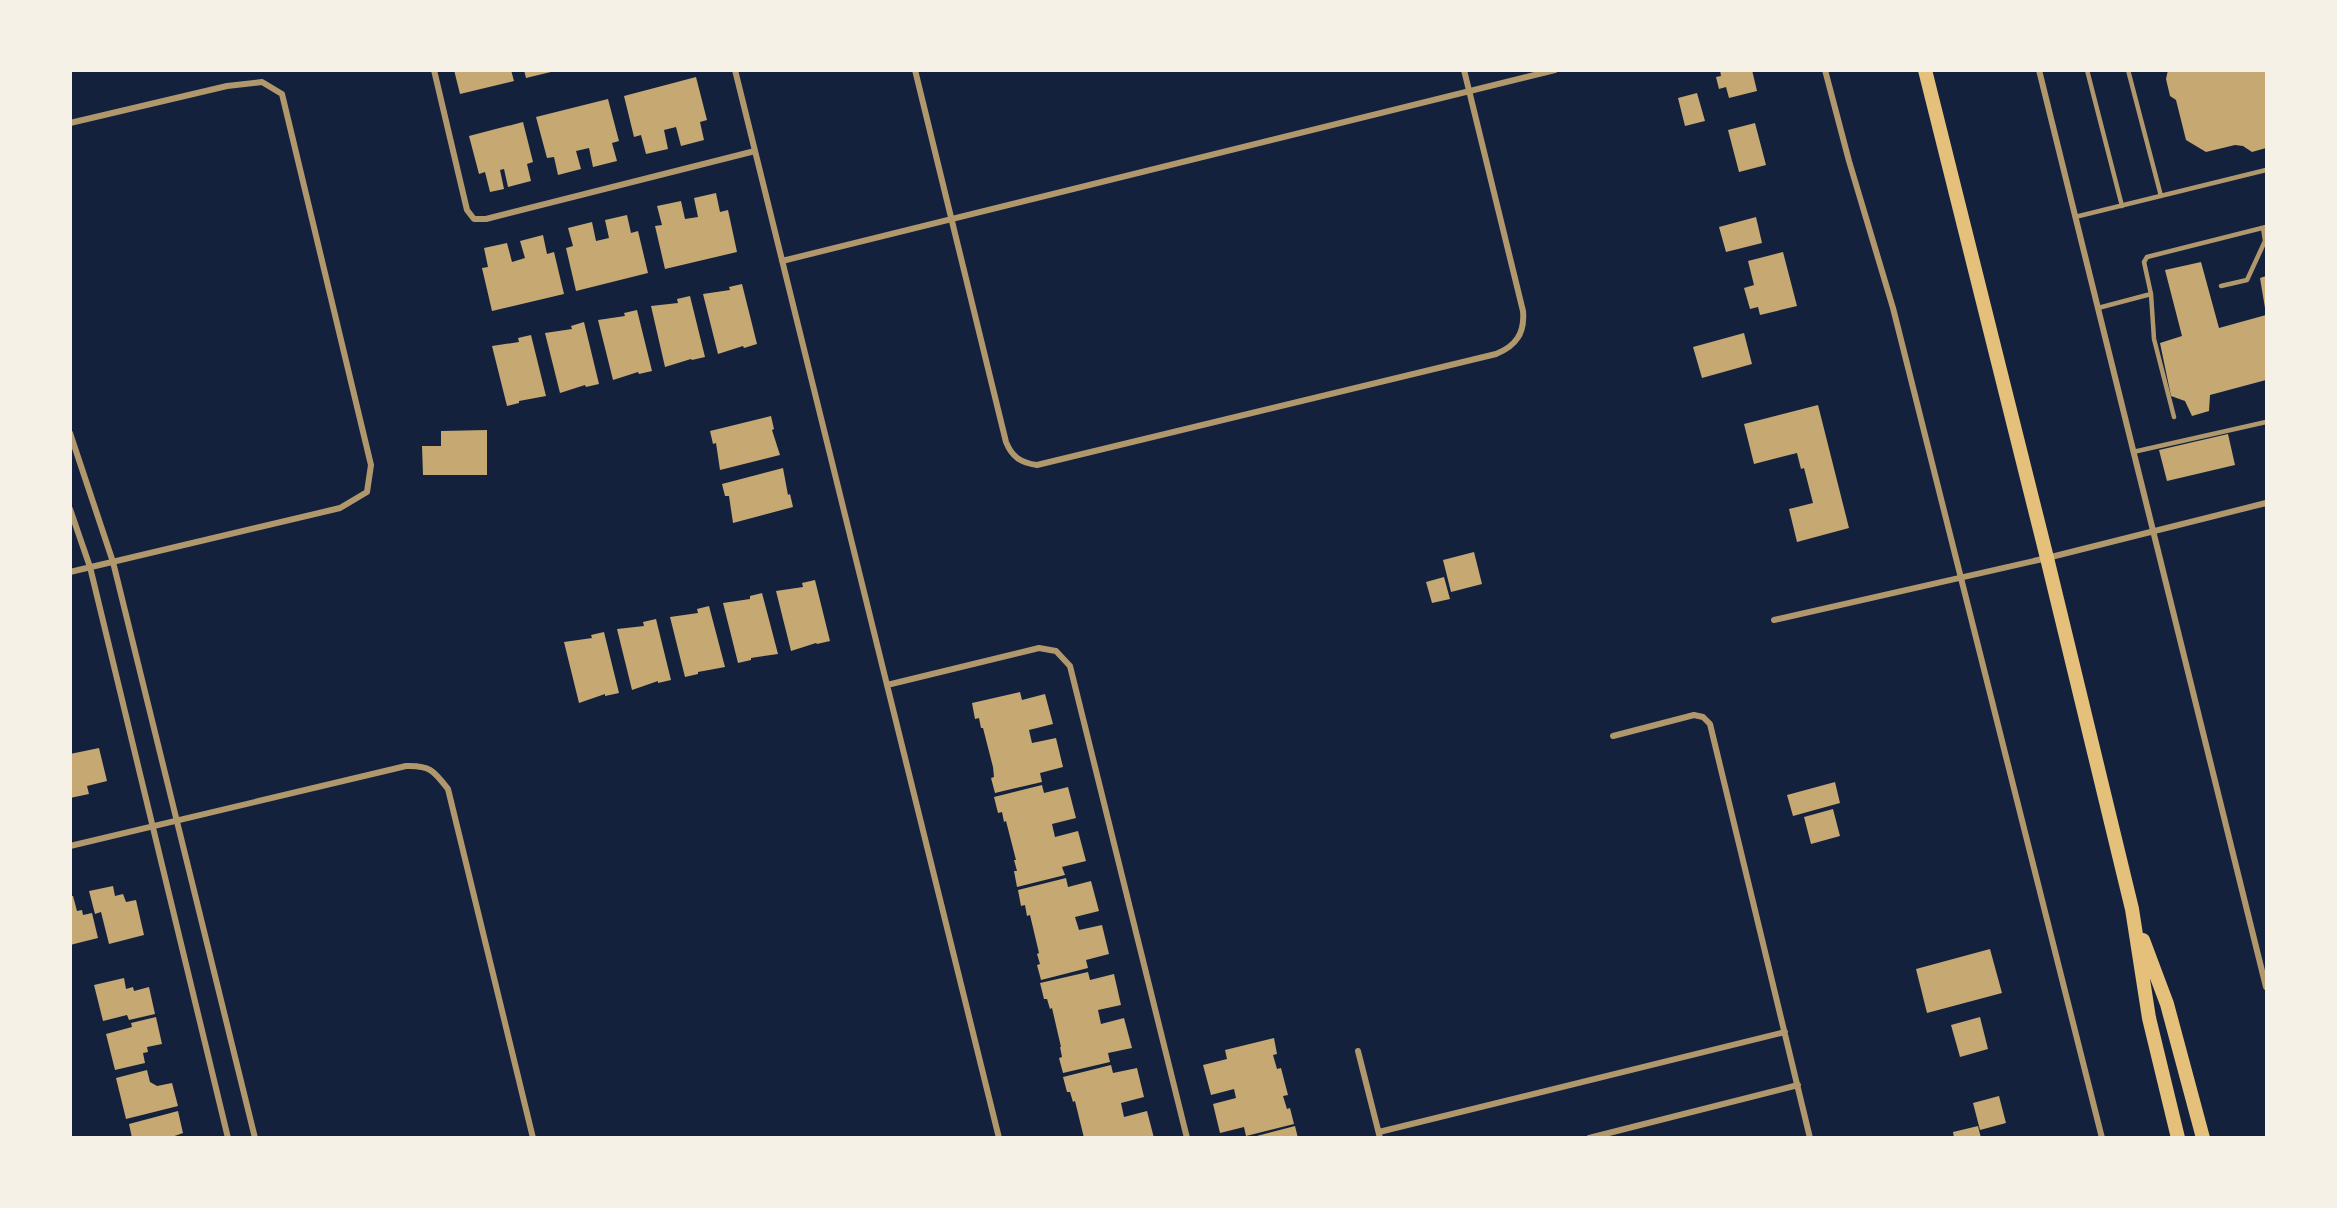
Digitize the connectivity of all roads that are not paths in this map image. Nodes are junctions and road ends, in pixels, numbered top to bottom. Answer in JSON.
{"nodes":[{"id":1,"x":434,"y":70,"type":"edge"},
{"id":2,"x":735,"y":70,"type":"edge"},
{"id":3,"x":915,"y":70,"type":"edge"},
{"id":4,"x":1464,"y":70,"type":"edge"},
{"id":5,"x":1555,"y":70,"type":"edge"},
{"id":6,"x":1825,"y":70,"type":"edge"},
{"id":7,"x":1925,"y":70,"type":"edge"},
{"id":8,"x":2038,"y":70,"type":"edge"},
{"id":9,"x":2087,"y":70,"type":"edge"},
{"id":10,"x":2128,"y":70,"type":"edge"},
{"id":11,"x":1469,"y":92,"type":"junction"},
{"id":12,"x":70,"y":123,"type":"edge"},
{"id":13,"x":754,"y":152,"type":"junction"},
{"id":14,"x":2266,"y":170,"type":"edge"},
{"id":15,"x":2161,"y":196,"type":"junction"},
{"id":16,"x":2122,"y":206,"type":"junction"},
{"id":17,"x":2075,"y":218,"type":"junction"},
{"id":18,"x":950,"y":219,"type":"junction"},
{"id":19,"x":2265,"y":228,"type":"edge"},
{"id":20,"x":782,"y":261,"type":"junction"},
{"id":21,"x":2221,"y":286,"type":"dead end"},
{"id":22,"x":2151,"y":294,"type":"junction"},
{"id":23,"x":2098,"y":308,"type":"junction"},
{"id":24,"x":2174,"y":417,"type":"dead end"},
{"id":25,"x":2266,"y":422,"type":"edge"},
{"id":26,"x":70,"y":434,"type":"edge"},
{"id":27,"x":2133,"y":452,"type":"junction"},
{"id":28,"x":2266,"y":503,"type":"edge"},
{"id":29,"x":70,"y":509,"type":"edge"},
{"id":30,"x":2153,"y":532,"type":"junction"},
{"id":31,"x":2047,"y":558,"type":"junction"},
{"id":32,"x":114,"y":562,"type":"junction"},
{"id":33,"x":90,"y":567,"type":"junction"},
{"id":34,"x":70,"y":572,"type":"edge"},
{"id":35,"x":1961,"y":578,"type":"junction"},
{"id":36,"x":1774,"y":620,"type":"dead end"},
{"id":37,"x":887,"y":685,"type":"junction"},
{"id":38,"x":1613,"y":736,"type":"dead end"},
{"id":39,"x":177,"y":820,"type":"junction"},
{"id":40,"x":153,"y":826,"type":"junction"},
{"id":41,"x":70,"y":846,"type":"edge"},
{"id":42,"x":2132,"y":909,"type":"junction"},
{"id":43,"x":2266,"y":987,"type":"edge"},
{"id":44,"x":1785,"y":1032,"type":"junction"},
{"id":45,"x":1358,"y":1052,"type":"dead end"},
{"id":46,"x":1798,"y":1085,"type":"junction"},
{"id":47,"x":1380,"y":1135,"type":"edge"},
{"id":48,"x":228,"y":1137,"type":"edge"},
{"id":49,"x":255,"y":1137,"type":"edge"},
{"id":50,"x":533,"y":1137,"type":"edge"},
{"id":51,"x":999,"y":1137,"type":"edge"},
{"id":52,"x":1187,"y":1137,"type":"edge"},
{"id":53,"x":1589,"y":1137,"type":"edge"},
{"id":54,"x":1810,"y":1137,"type":"edge"},
{"id":55,"x":2102,"y":1137,"type":"edge"},
{"id":56,"x":2178,"y":1137,"type":"edge"},
{"id":57,"x":2203,"y":1137,"type":"edge"}],
"edges":[{"from":1,"to":13,"type":"street"},
{"from":2,"to":13,"type":"street"},
{"from":3,"to":18,"type":"street"},
{"from":4,"to":11,"type":"street"},
{"from":5,"to":11,"type":"street"},
{"from":6,"to":35,"type":"street"},
{"from":7,"to":31,"type":"main road"},
{"from":8,"to":17,"type":"street"},
{"from":9,"to":16,"type":"lane"},
{"from":10,"to":15,"type":"lane"},
{"from":11,"to":18,"type":"street"},
{"from":11,"to":18,"type":"street"},
{"from":12,"to":32,"type":"street"},
{"from":13,"to":20,"type":"street"},
{"from":14,"to":15,"type":"lane"},
{"from":15,"to":16,"type":"lane"},
{"from":16,"to":17,"type":"lane"},
{"from":17,"to":23,"type":"street"},
{"from":18,"to":20,"type":"street"},
{"from":19,"to":21,"type":"lane"},
{"from":19,"to":22,"type":"lane"},
{"from":20,"to":37,"type":"street"},
{"from":22,"to":23,"type":"lane"},
{"from":22,"to":24,"type":"lane"},
{"from":23,"to":27,"type":"street"},
{"from":25,"to":27,"type":"lane"},
{"from":26,"to":32,"type":"street"},
{"from":27,"to":30,"type":"street"},
{"from":28,"to":30,"type":"street"},
{"from":29,"to":33,"type":"street"},
{"from":30,"to":31,"type":"street"},
{"from":30,"to":43,"type":"street"},
{"from":31,"to":35,"type":"street"},
{"from":31,"to":42,"type":"main road"},
{"from":32,"to":33,"type":"street"},
{"from":32,"to":39,"type":"street"},
{"from":33,"to":34,"type":"street"},
{"from":33,"to":40,"type":"street"},
{"from":35,"to":36,"type":"street"},
{"from":35,"to":55,"type":"street"},
{"from":37,"to":51,"type":"street"},
{"from":37,"to":52,"type":"street"},
{"from":38,"to":44,"type":"street"},
{"from":39,"to":40,"type":"street"},
{"from":39,"to":49,"type":"street"},
{"from":39,"to":50,"type":"street"},
{"from":40,"to":41,"type":"street"},
{"from":40,"to":48,"type":"street"},
{"from":42,"to":56,"type":"main road"},
{"from":42,"to":57,"type":"main road"},
{"from":44,"to":46,"type":"street"},
{"from":44,"to":47,"type":"street"},
{"from":45,"to":47,"type":"street"},
{"from":46,"to":53,"type":"street"},
{"from":46,"to":54,"type":"street"}]}
